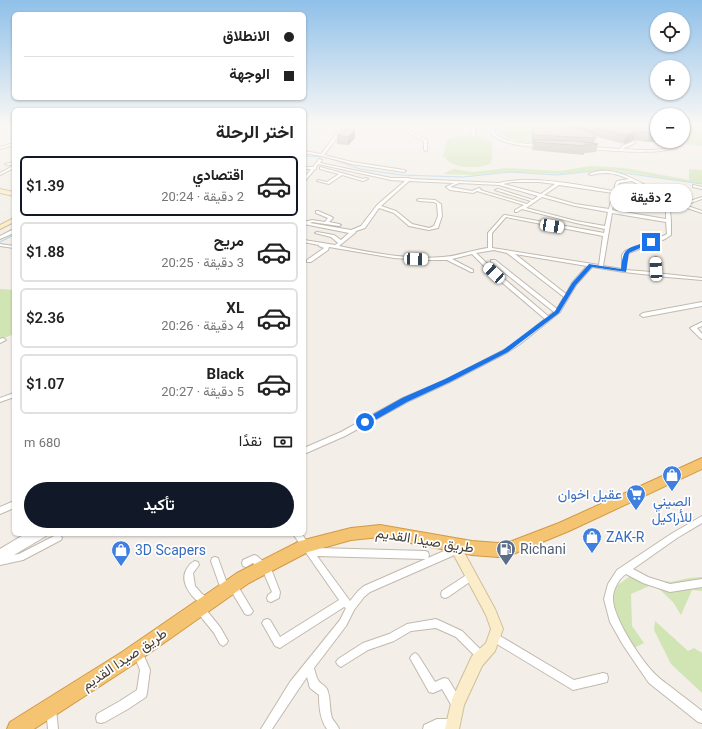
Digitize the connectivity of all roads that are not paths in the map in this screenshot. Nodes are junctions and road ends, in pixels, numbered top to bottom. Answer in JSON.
{"nodes":[{"id":1,"x":321,"y":159,"type":"edge"},
{"id":2,"x":336,"y":159,"type":"edge"},
{"id":3,"x":12,"y":163,"type":"edge"},
{"id":4,"x":7,"y":164,"type":"dead end"},
{"id":5,"x":316,"y":166,"type":"junction"},
{"id":6,"x":12,"y":168,"type":"edge"},
{"id":7,"x":306,"y":168,"type":"edge"},
{"id":8,"x":320,"y":170,"type":"dead end"},
{"id":9,"x":334,"y":171,"type":"junction"},
{"id":10,"x":404,"y":171,"type":"dead end"},
{"id":11,"x":0,"y":174,"type":"edge"},
{"id":12,"x":330,"y":174,"type":"dead end"},
{"id":13,"x":342,"y":174,"type":"junction"},
{"id":14,"x":591,"y":174,"type":"dead end"},
{"id":15,"x":306,"y":178,"type":"edge"},
{"id":16,"x":366,"y":179,"type":"dead end"},
{"id":17,"x":409,"y":179,"type":"junction"},
{"id":18,"x":631,"y":180,"type":"junction"},
{"id":19,"x":319,"y":181,"type":"dead end"},
{"id":20,"x":458,"y":182,"type":"junction"},
{"id":21,"x":498,"y":184,"type":"junction"},
{"id":22,"x":558,"y":184,"type":"junction"},
{"id":23,"x":694,"y":186,"type":"dead end"},
{"id":24,"x":483,"y":188,"type":"dead end"},
{"id":25,"x":702,"y":188,"type":"edge"},
{"id":26,"x":476,"y":190,"type":"junction"},
{"id":27,"x":498,"y":190,"type":"dead end"},
{"id":28,"x":0,"y":191,"type":"edge"},
{"id":29,"x":616,"y":192,"type":"junction"},
{"id":30,"x":12,"y":194,"type":"edge"},
{"id":31,"x":540,"y":196,"type":"junction"},
{"id":32,"x":625,"y":197,"type":"dead end"},
{"id":33,"x":702,"y":198,"type":"edge"},
{"id":34,"x":419,"y":200,"type":"dead end"},
{"id":35,"x":534,"y":201,"type":"junction"},
{"id":36,"x":679,"y":204,"type":"junction"},
{"id":37,"x":528,"y":205,"type":"junction"},
{"id":38,"x":378,"y":206,"type":"junction"},
{"id":39,"x":671,"y":207,"type":"junction"},
{"id":40,"x":522,"y":208,"type":"junction"},
{"id":41,"x":702,"y":208,"type":"edge"},
{"id":42,"x":609,"y":210,"type":"junction"},
{"id":43,"x":694,"y":210,"type":"junction"},
{"id":44,"x":516,"y":211,"type":"dead end"},
{"id":45,"x":317,"y":212,"type":"dead end"},
{"id":46,"x":702,"y":212,"type":"edge"},
{"id":47,"x":669,"y":220,"type":"junction"},
{"id":48,"x":12,"y":221,"type":"edge"},
{"id":49,"x":306,"y":222,"type":"edge"},
{"id":50,"x":306,"y":223,"type":"edge"},
{"id":51,"x":326,"y":223,"type":"junction"},
{"id":52,"x":339,"y":225,"type":"dead end"},
{"id":53,"x":0,"y":227,"type":"edge"},
{"id":54,"x":322,"y":227,"type":"junction"},
{"id":55,"x":607,"y":228,"type":"junction"},
{"id":56,"x":12,"y":232,"type":"edge"},
{"id":57,"x":353,"y":232,"type":"junction"},
{"id":58,"x":312,"y":233,"type":"dead end"},
{"id":59,"x":317,"y":233,"type":"junction"},
{"id":60,"x":605,"y":235,"type":"junction"},
{"id":61,"x":0,"y":238,"type":"edge"},
{"id":62,"x":306,"y":241,"type":"edge"},
{"id":63,"x":320,"y":243,"type":"junction"},
{"id":64,"x":339,"y":244,"type":"junction"},
{"id":65,"x":0,"y":245,"type":"edge"},
{"id":66,"x":12,"y":247,"type":"edge"},
{"id":67,"x":490,"y":249,"type":"junction"},
{"id":68,"x":508,"y":251,"type":"junction"},
{"id":69,"x":472,"y":252,"type":"junction"},
{"id":70,"x":447,"y":258,"type":"junction"},
{"id":71,"x":656,"y":258,"type":"dead end"},
{"id":72,"x":309,"y":260,"type":"dead end"},
{"id":73,"x":493,"y":261,"type":"dead end"},
{"id":74,"x":591,"y":265,"type":"junction"},
{"id":75,"x":601,"y":266,"type":"junction"},
{"id":76,"x":471,"y":271,"type":"dead end"},
{"id":77,"x":624,"y":271,"type":"junction"},
{"id":78,"x":653,"y":275,"type":"junction"},
{"id":79,"x":701,"y":280,"type":"edge"},
{"id":80,"x":567,"y":297,"type":"junction"},
{"id":81,"x":702,"y":304,"type":"edge"},
{"id":82,"x":557,"y":312,"type":"junction"},
{"id":83,"x":643,"y":315,"type":"dead end"},
{"id":84,"x":548,"y":319,"type":"junction"},
{"id":85,"x":702,"y":324,"type":"edge"},
{"id":86,"x":702,"y":337,"type":"edge"},
{"id":87,"x":12,"y":396,"type":"edge"},
{"id":88,"x":0,"y":400,"type":"edge"},
{"id":89,"x":306,"y":450,"type":"edge"},
{"id":90,"x":702,"y":463,"type":"edge"},
{"id":91,"x":12,"y":505,"type":"edge"},
{"id":92,"x":0,"y":511,"type":"edge"},
{"id":93,"x":702,"y":519,"type":"edge"},
{"id":94,"x":29,"y":536,"type":"edge"},
{"id":95,"x":40,"y":536,"type":"edge"},
{"id":96,"x":58,"y":538,"type":"dead end"},
{"id":97,"x":301,"y":540,"type":"edge"},
{"id":98,"x":455,"y":548,"type":"junction"},
{"id":99,"x":0,"y":553,"type":"edge"},
{"id":100,"x":425,"y":554,"type":"dead end"},
{"id":101,"x":0,"y":560,"type":"edge"},
{"id":102,"x":215,"y":561,"type":"dead end"},
{"id":103,"x":246,"y":563,"type":"dead end"},
{"id":104,"x":195,"y":565,"type":"dead end"},
{"id":105,"x":265,"y":566,"type":"junction"},
{"id":106,"x":626,"y":569,"type":"junction"},
{"id":107,"x":471,"y":576,"type":"junction"},
{"id":108,"x":702,"y":583,"type":"edge"},
{"id":109,"x":229,"y":587,"type":"junction"},
{"id":110,"x":445,"y":594,"type":"dead end"},
{"id":111,"x":271,"y":598,"type":"dead end"},
{"id":112,"x":347,"y":604,"type":"junction"},
{"id":113,"x":202,"y":605,"type":"junction"},
{"id":114,"x":248,"y":611,"type":"dead end"},
{"id":115,"x":267,"y":623,"type":"dead end"},
{"id":116,"x":495,"y":638,"type":"junction"},
{"id":117,"x":223,"y":641,"type":"dead end"},
{"id":118,"x":138,"y":651,"type":"junction"},
{"id":119,"x":482,"y":656,"type":"junction"},
{"id":120,"x":415,"y":658,"type":"dead end"},
{"id":121,"x":341,"y":662,"type":"dead end"},
{"id":122,"x":309,"y":666,"type":"junction"},
{"id":123,"x":603,"y":678,"type":"dead end"},
{"id":124,"x":458,"y":704,"type":"junction"},
{"id":125,"x":50,"y":708,"type":"junction"},
{"id":126,"x":100,"y":718,"type":"dead end"},
{"id":127,"x":702,"y":718,"type":"edge"},
{"id":128,"x":453,"y":726,"type":"edge"},
{"id":129,"x":17,"y":729,"type":"edge"},
{"id":130,"x":53,"y":729,"type":"edge"},
{"id":131,"x":266,"y":729,"type":"edge"},
{"id":132,"x":334,"y":729,"type":"edge"},
{"id":133,"x":428,"y":729,"type":"edge"}],
"edges":[{"from":1,"to":5,"type":"street"},
{"from":2,"to":10,"type":"street"},
{"from":3,"to":4,"type":"street"},
{"from":5,"to":7,"type":"street"},
{"from":5,"to":8,"type":"street"},
{"from":5,"to":9,"type":"street"},
{"from":5,"to":15,"type":"street"},
{"from":5,"to":17,"type":"street"},
{"from":6,"to":11,"type":"street"},
{"from":9,"to":12,"type":"street"},
{"from":9,"to":13,"type":"street"},
{"from":13,"to":16,"type":"street"},
{"from":13,"to":19,"type":"street"},
{"from":14,"to":18,"type":"street"},
{"from":17,"to":20,"type":"street"},
{"from":17,"to":38,"type":"street"},
{"from":18,"to":29,"type":"street"},
{"from":18,"to":36,"type":"street"},
{"from":20,"to":21,"type":"street"},
{"from":20,"to":26,"type":"street"},
{"from":21,"to":22,"type":"street"},
{"from":21,"to":31,"type":"street"},
{"from":22,"to":29,"type":"street"},
{"from":22,"to":31,"type":"street"},
{"from":23,"to":25,"type":"street"},
{"from":24,"to":26,"type":"street"},
{"from":26,"to":37,"type":"street"},
{"from":27,"to":35,"type":"street"},
{"from":28,"to":30,"type":"street"},
{"from":29,"to":42,"type":"street"},
{"from":31,"to":35,"type":"street"},
{"from":31,"to":42,"type":"street"},
{"from":32,"to":39,"type":"street"},
{"from":33,"to":36,"type":"street"},
{"from":34,"to":38,"type":"street"},
{"from":35,"to":37,"type":"street"},
{"from":36,"to":39,"type":"street"},
{"from":36,"to":43,"type":"street"},
{"from":37,"to":40,"type":"street"},
{"from":38,"to":57,"type":"street"},
{"from":39,"to":47,"type":"street"},
{"from":40,"to":44,"type":"street"},
{"from":40,"to":55,"type":"street"},
{"from":41,"to":43,"type":"street"},
{"from":42,"to":47,"type":"street"},
{"from":42,"to":55,"type":"street"},
{"from":43,"to":46,"type":"street"},
{"from":45,"to":51,"type":"street"},
{"from":47,"to":77,"type":"street"},
{"from":48,"to":53,"type":"street"},
{"from":49,"to":51,"type":"street"},
{"from":50,"to":54,"type":"street"},
{"from":51,"to":52,"type":"street"},
{"from":54,"to":57,"type":"street"},
{"from":54,"to":59,"type":"street"},
{"from":55,"to":60,"type":"street"},
{"from":56,"to":61,"type":"street"},
{"from":57,"to":64,"type":"street"},
{"from":58,"to":59,"type":"street"},
{"from":59,"to":64,"type":"street"},
{"from":60,"to":67,"type":"street"},
{"from":60,"to":75,"type":"street"},
{"from":62,"to":63,"type":"street"},
{"from":63,"to":64,"type":"street"},
{"from":63,"to":72,"type":"street"},
{"from":64,"to":70,"type":"street"},
{"from":65,"to":66,"type":"street"},
{"from":67,"to":68,"type":"street"},
{"from":67,"to":69,"type":"street"},
{"from":68,"to":74,"type":"street"},
{"from":68,"to":80,"type":"street"},
{"from":69,"to":70,"type":"street"},
{"from":69,"to":84,"type":"street"},
{"from":70,"to":76,"type":"street"},
{"from":71,"to":78,"type":"street"},
{"from":73,"to":82,"type":"street"},
{"from":74,"to":75,"type":"street"},
{"from":74,"to":80,"type":"street"},
{"from":75,"to":77,"type":"street"},
{"from":77,"to":78,"type":"street"},
{"from":78,"to":79,"type":"street"},
{"from":80,"to":82,"type":"street"},
{"from":81,"to":83,"type":"street"},
{"from":82,"to":84,"type":"street"},
{"from":84,"to":89,"type":"street"},
{"from":85,"to":86,"type":"street"},
{"from":87,"to":88,"type":"street"},
{"from":90,"to":98,"type":"highway","name":"طريق صيدا القديم"},
{"from":91,"to":92,"type":"street"},
{"from":93,"to":106,"type":"street"},
{"from":94,"to":99,"type":"street"},
{"from":95,"to":101,"type":"street"},
{"from":96,"to":101,"type":"street"},
{"from":97,"to":98,"type":"highway","name":"طريق صيدا القديم"},
{"from":97,"to":100,"type":"street"},
{"from":97,"to":105,"type":"highway","name":"طريق صيدا القديم"},
{"from":97,"to":112,"type":"street"},
{"from":98,"to":107,"type":"street"},
{"from":98,"to":112,"type":"street"},
{"from":102,"to":109,"type":"street"},
{"from":103,"to":105,"type":"street"},
{"from":104,"to":113,"type":"street"},
{"from":105,"to":109,"type":"highway","name":"طريق صيدا القديم"},
{"from":105,"to":111,"type":"street"},
{"from":106,"to":108,"type":"street"},
{"from":106,"to":127,"type":"street"},
{"from":107,"to":110,"type":"street"},
{"from":107,"to":116,"type":"street"},
{"from":109,"to":113,"type":"highway","name":"طريق صيدا القديم"},
{"from":109,"to":114,"type":"street"},
{"from":112,"to":115,"type":"street"},
{"from":112,"to":122,"type":"street"},
{"from":113,"to":117,"type":"street"},
{"from":113,"to":118,"type":"highway","name":"طريق صيدا القديم"},
{"from":116,"to":119,"type":"street"},
{"from":116,"to":123,"type":"street"},
{"from":118,"to":125,"type":"highway","name":"طريق صيدا القديم"},
{"from":118,"to":126,"type":"street"},
{"from":119,"to":121,"type":"street"},
{"from":119,"to":124,"type":"street"},
{"from":120,"to":124,"type":"street"},
{"from":122,"to":131,"type":"street"},
{"from":122,"to":132,"type":"street"},
{"from":124,"to":128,"type":"street"},
{"from":125,"to":129,"type":"highway","name":"طريق صيدا القديم"},
{"from":125,"to":130,"type":"street"},
{"from":128,"to":133,"type":"street"}]}
